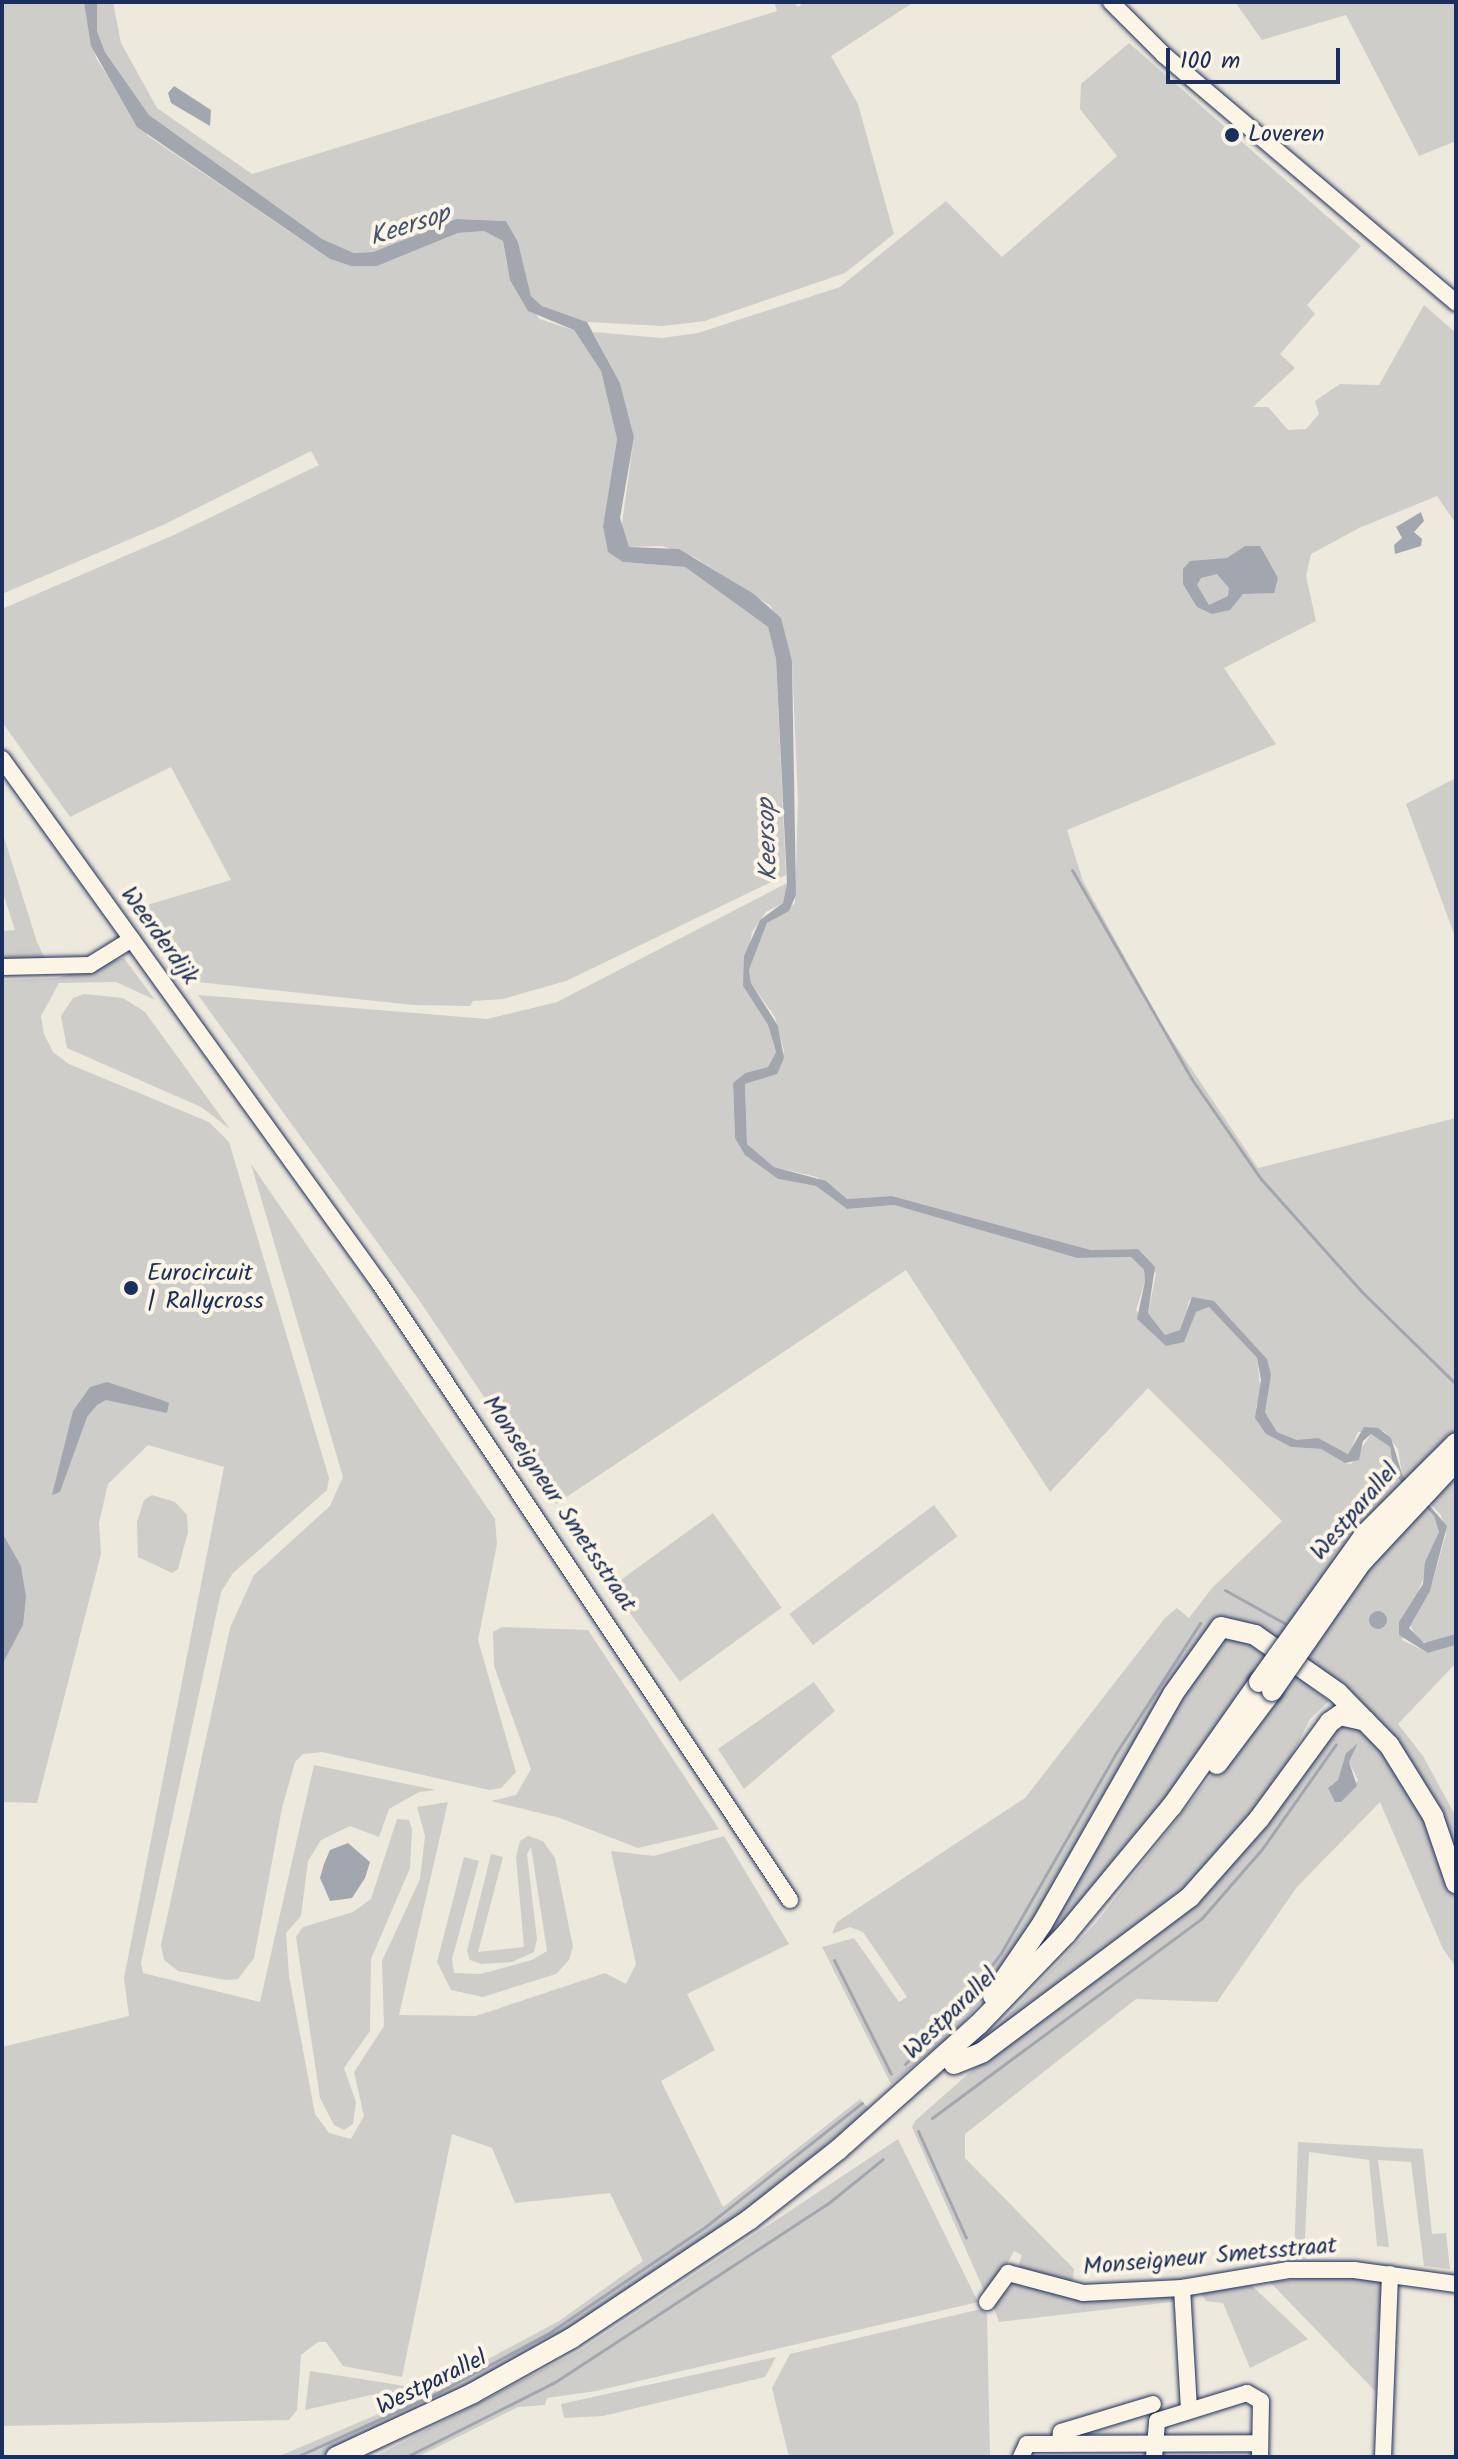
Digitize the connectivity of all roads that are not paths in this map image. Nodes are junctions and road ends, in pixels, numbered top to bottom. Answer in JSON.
{"nodes":[{"id":1,"x":1111,"y":2,"type":"edge"},
{"id":2,"x":1456,"y":303,"type":"edge"},
{"id":3,"x":2,"y":759,"type":"edge"},
{"id":4,"x":132,"y":939,"type":"junction"},
{"id":5,"x":2,"y":967,"type":"edge"},
{"id":6,"x":279,"y":1140,"type":"joint"},
{"id":7,"x":1456,"y":1443,"type":"edge"},
{"id":8,"x":1456,"y":1461,"type":"edge"},
{"id":9,"x":1265,"y":1686,"type":"junction"},
{"id":10,"x":1365,"y":1721,"type":"junction"},
{"id":11,"x":1456,"y":1883,"type":"edge"},
{"id":12,"x":790,"y":1900,"type":"dead end"},
{"id":13,"x":978,"y":2025,"type":"junction"},
{"id":14,"x":954,"y":2064,"type":"junction"},
{"id":15,"x":894,"y":2111,"type":"junction"},
{"id":16,"x":1390,"y":2274,"type":"junction"},
{"id":17,"x":1456,"y":2284,"type":"edge"},
{"id":18,"x":1182,"y":2288,"type":"junction"},
{"id":19,"x":987,"y":2302,"type":"dead end"},
{"id":20,"x":1153,"y":2404,"type":"dead end"},
{"id":21,"x":1189,"y":2410,"type":"junction"},
{"id":22,"x":1060,"y":2443,"type":"junction"},
{"id":23,"x":1154,"y":2450,"type":"edge"},
{"id":24,"x":1260,"y":2450,"type":"edge"},
{"id":25,"x":1022,"y":2452,"type":"edge"},
{"id":26,"x":336,"y":2457,"type":"edge"},
{"id":27,"x":364,"y":2457,"type":"edge"},
{"id":28,"x":1383,"y":2457,"type":"edge"}],
"edges":[{"from":1,"to":2,"type":"street"},
{"from":3,"to":4,"type":"street","name":"Weerderdijk"},
{"from":4,"to":5,"type":"street"},
{"from":4,"to":6,"type":"street","name":"Weerderdijk"},
{"from":6,"to":12,"type":"street","name":"Monseigneur Smetsstraat"},
{"from":7,"to":9,"type":"main road","name":"Westparallel","bridge":true},
{"from":8,"to":9,"type":"main road","name":"Westparallel","bridge":true},
{"from":9,"to":13,"type":"main road","name":"Westparallel"},
{"from":9,"to":14,"type":"main road","name":"Westparallel"},
{"from":10,"to":11,"type":"main road"},
{"from":10,"to":13,"type":"main road"},
{"from":10,"to":14,"type":"main road"},
{"from":13,"to":15,"type":"main road","name":"Westparallel"},
{"from":14,"to":15,"type":"main road","name":"Westparallel"},
{"from":15,"to":26,"type":"main road","name":"Westparallel"},
{"from":15,"to":27,"type":"main road","name":"Westparallel"},
{"from":16,"to":17,"type":"street","name":"Monseigneur Smetsstraat"},
{"from":16,"to":18,"type":"street","name":"Monseigneur Smetsstraat"},
{"from":16,"to":28,"type":"street"},
{"from":18,"to":19,"type":"street","name":"Monseigneur Smetsstraat"},
{"from":18,"to":21,"type":"street"},
{"from":20,"to":22,"type":"street"},
{"from":21,"to":23,"type":"street"},
{"from":21,"to":24,"type":"street"},
{"from":22,"to":23,"type":"street"},
{"from":22,"to":25,"type":"street"},
{"from":23,"to":24,"type":"street"}]}
